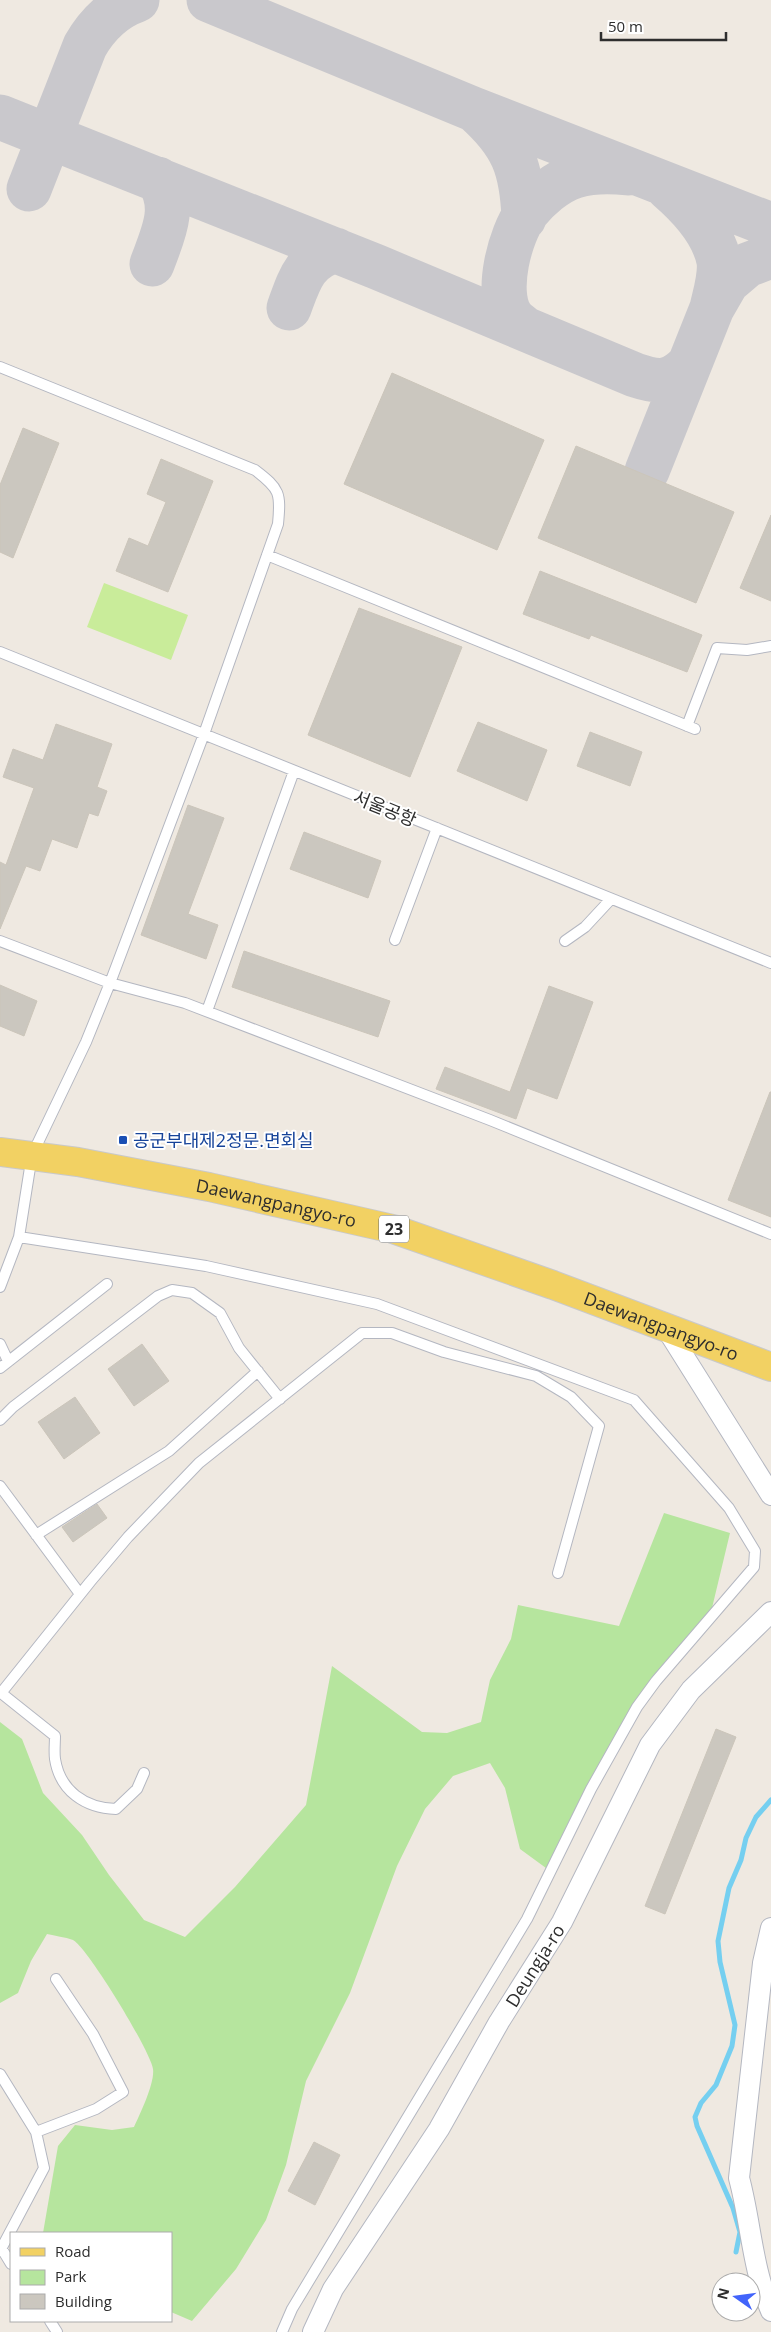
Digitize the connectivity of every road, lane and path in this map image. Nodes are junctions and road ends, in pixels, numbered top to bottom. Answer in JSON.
{"nodes":[{"id":1,"x":0,"y":367,"type":"edge"},
{"id":2,"x":267,"y":555,"type":"junction"},
{"id":3,"x":771,"y":646,"type":"edge"},
{"id":4,"x":0,"y":652,"type":"edge"},
{"id":5,"x":204,"y":734,"type":"junction"},
{"id":6,"x":294,"y":771,"type":"junction"},
{"id":7,"x":437,"y":828,"type":"junction"},
{"id":8,"x":611,"y":899,"type":"junction"},
{"id":9,"x":395,"y":940,"type":"dead end"},
{"id":10,"x":0,"y":941,"type":"edge"},
{"id":11,"x":565,"y":941,"type":"dead end"},
{"id":12,"x":771,"y":963,"type":"edge"},
{"id":13,"x":110,"y":983,"type":"junction"},
{"id":14,"x":207,"y":1011,"type":"junction"},
{"id":15,"x":0,"y":1152,"type":"edge"},
{"id":16,"x":32,"y":1155,"type":"junction"},
{"id":17,"x":771,"y":1234,"type":"edge"},
{"id":18,"x":19,"y":1237,"type":"junction"},
{"id":19,"x":107,"y":1284,"type":"dead end"},
{"id":20,"x":0,"y":1287,"type":"edge"},
{"id":21,"x":666,"y":1328,"type":"junction"},
{"id":22,"x":0,"y":1344,"type":"edge"},
{"id":23,"x":8,"y":1361,"type":"junction"},
{"id":24,"x":771,"y":1367,"type":"edge"},
{"id":25,"x":0,"y":1368,"type":"edge"},
{"id":26,"x":258,"y":1371,"type":"junction"},
{"id":27,"x":280,"y":1399,"type":"junction"},
{"id":28,"x":0,"y":1420,"type":"edge"},
{"id":29,"x":0,"y":1486,"type":"edge"},
{"id":30,"x":771,"y":1495,"type":"edge"},
{"id":31,"x":36,"y":1535,"type":"junction"},
{"id":32,"x":558,"y":1573,"type":"dead end"},
{"id":33,"x":80,"y":1594,"type":"junction"},
{"id":34,"x":771,"y":1612,"type":"edge"},
{"id":35,"x":1,"y":1693,"type":"edge"},
{"id":36,"x":144,"y":1773,"type":"dead end"},
{"id":37,"x":771,"y":1928,"type":"edge"},
{"id":38,"x":56,"y":1979,"type":"dead end"},
{"id":39,"x":0,"y":2074,"type":"edge"},
{"id":40,"x":36,"y":2132,"type":"junction"},
{"id":41,"x":10,"y":2232,"type":"edge"},
{"id":42,"x":10,"y":2233,"type":"edge"},
{"id":43,"x":1,"y":2250,"type":"edge"},
{"id":44,"x":10,"y":2263,"type":"edge"},
{"id":45,"x":771,"y":2311,"type":"edge"},
{"id":46,"x":282,"y":2332,"type":"edge"},
{"id":47,"x":313,"y":2332,"type":"edge"}],
"edges":[{"from":1,"to":2,"type":"lane"},
{"from":2,"to":3,"type":"lane"},
{"from":2,"to":5,"type":"lane"},
{"from":4,"to":5,"type":"lane","name":"서울공항"},
{"from":5,"to":6,"type":"lane","name":"서울공항"},
{"from":5,"to":13,"type":"lane"},
{"from":6,"to":7,"type":"lane","name":"서울공항"},
{"from":6,"to":14,"type":"lane"},
{"from":7,"to":8,"type":"lane","name":"서울공항"},
{"from":7,"to":9,"type":"lane"},
{"from":8,"to":11,"type":"lane"},
{"from":8,"to":12,"type":"lane","name":"서울공항"},
{"from":10,"to":13,"type":"lane"},
{"from":13,"to":14,"type":"lane"},
{"from":13,"to":16,"type":"lane"},
{"from":14,"to":17,"type":"lane"},
{"from":15,"to":16,"type":"main road","name":"Daewangpangyo-ro","number":"23"},
{"from":16,"to":18,"type":"lane"},
{"from":16,"to":21,"type":"main road","name":"Daewangpangyo-ro","number":"23"},
{"from":18,"to":20,"type":"lane"},
{"from":18,"to":46,"type":"lane"},
{"from":19,"to":23,"type":"lane"},
{"from":21,"to":24,"type":"main road","name":"Daewangpangyo-ro","number":"23"},
{"from":21,"to":30,"type":"street"},
{"from":22,"to":23,"type":"lane"},
{"from":23,"to":25,"type":"lane"},
{"from":26,"to":27,"type":"lane"},
{"from":26,"to":28,"type":"lane"},
{"from":26,"to":31,"type":"lane"},
{"from":27,"to":32,"type":"lane"},
{"from":27,"to":33,"type":"lane"},
{"from":29,"to":31,"type":"lane"},
{"from":31,"to":33,"type":"lane"},
{"from":33,"to":35,"type":"lane"},
{"from":34,"to":47,"type":"street","name":"Deungja-ro"},
{"from":35,"to":36,"type":"lane"},
{"from":37,"to":45,"type":"street"},
{"from":38,"to":40,"type":"lane"},
{"from":39,"to":40,"type":"lane"},
{"from":40,"to":41,"type":"lane"},
{"from":42,"to":43,"type":"lane"},
{"from":43,"to":44,"type":"lane"}]}
